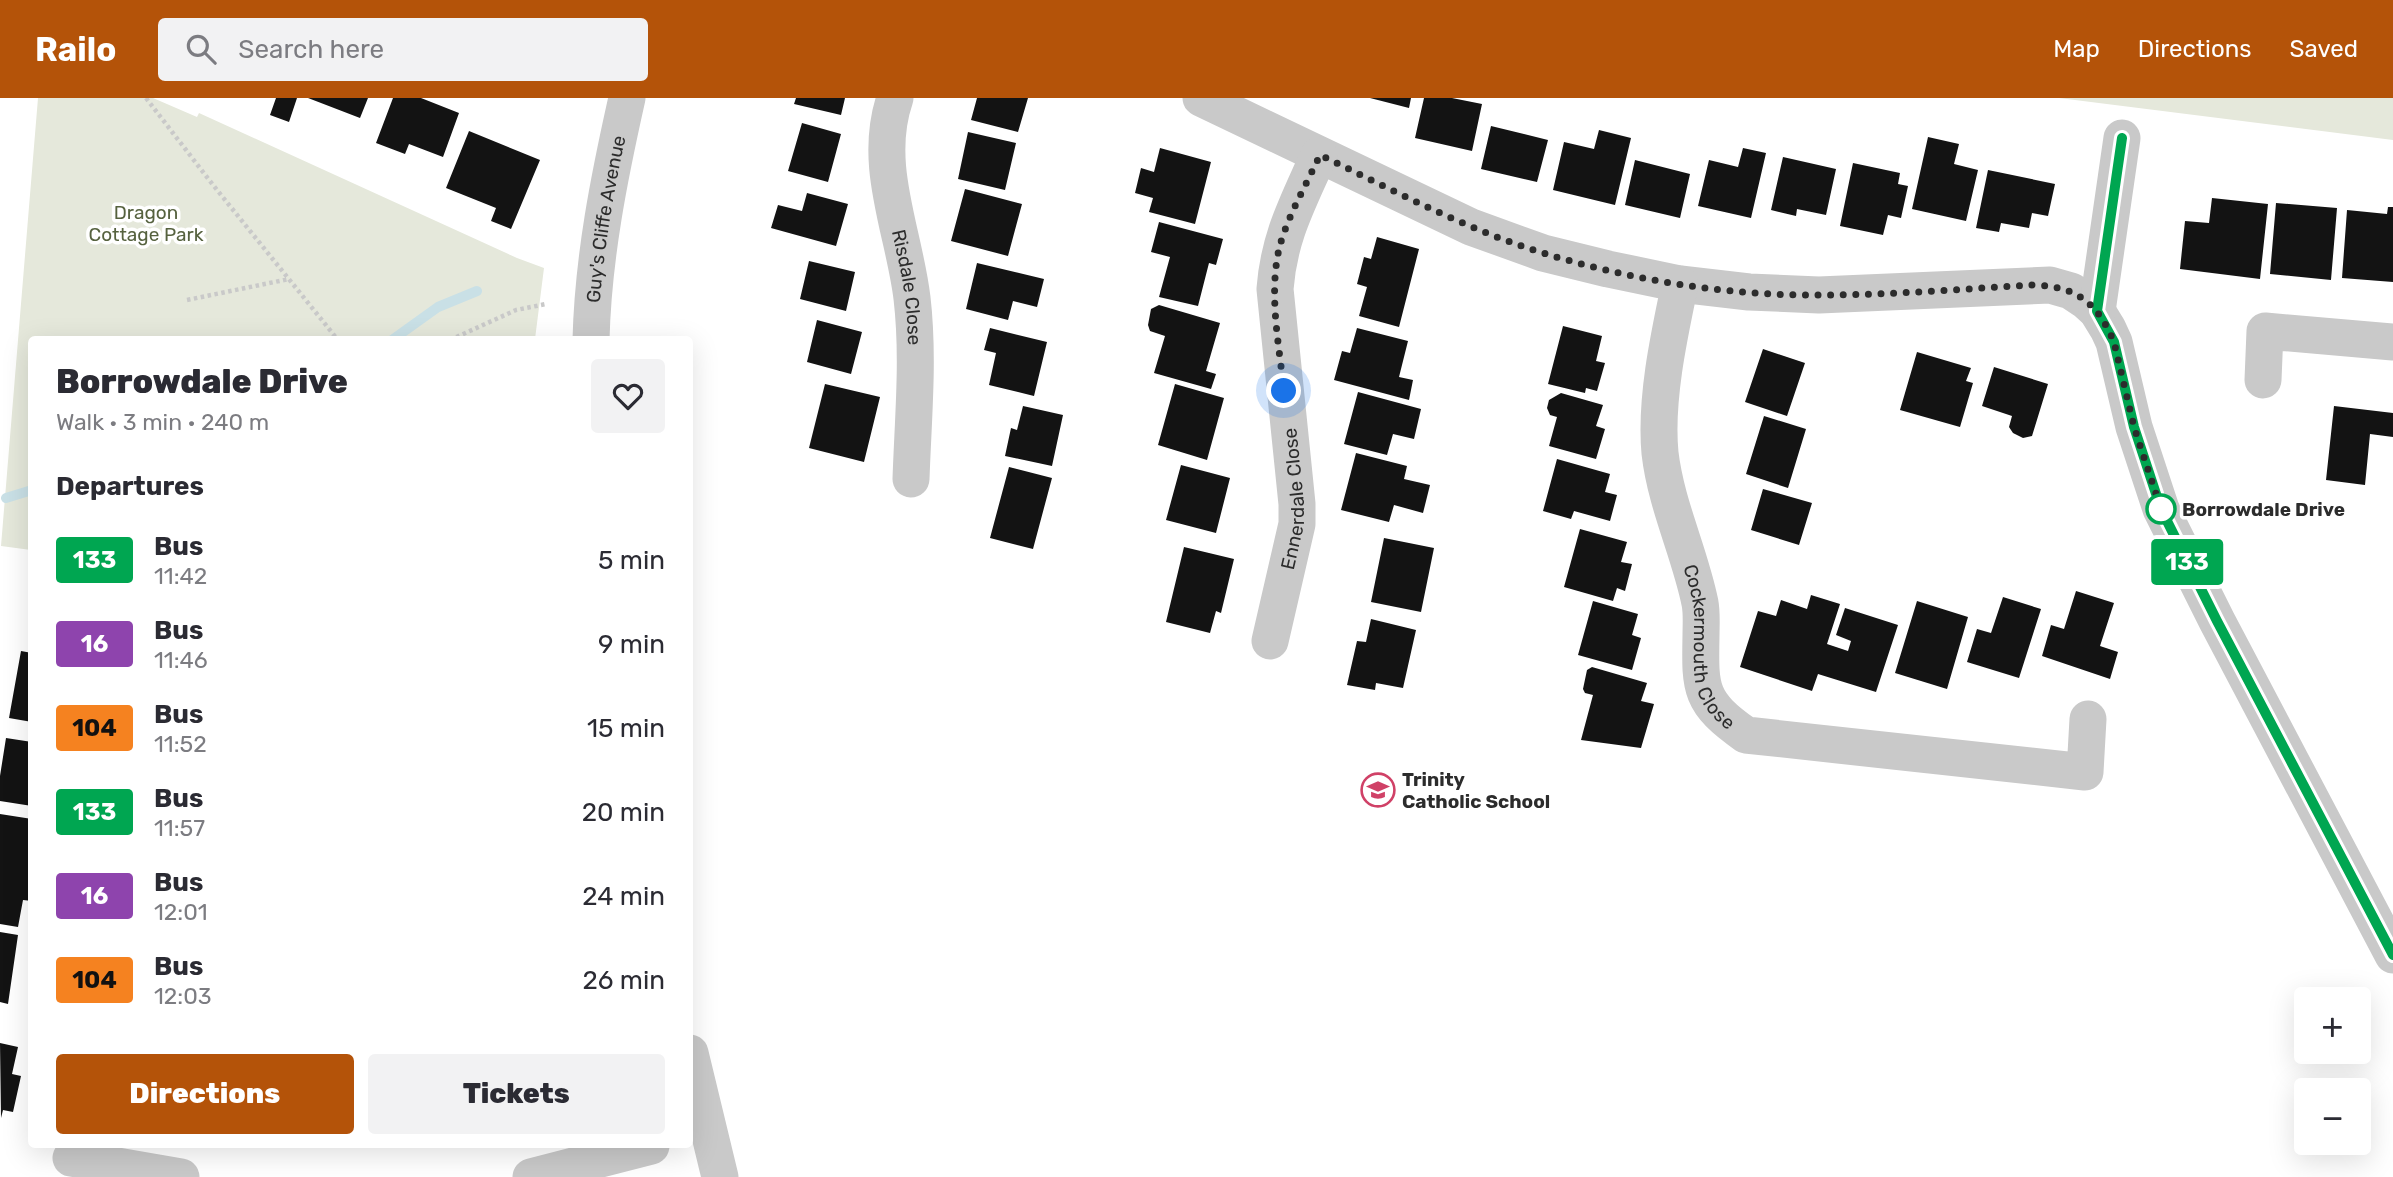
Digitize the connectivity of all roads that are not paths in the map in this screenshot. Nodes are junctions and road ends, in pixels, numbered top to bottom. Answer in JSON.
{"nodes":[{"id":1,"x":628,"y":98,"type":"edge"},
{"id":2,"x":895,"y":98,"type":"edge"},
{"id":3,"x":1201,"y":98,"type":"edge"},
{"id":4,"x":2122,"y":138,"type":"dead end"},
{"id":5,"x":1320,"y":155,"type":"junction"},
{"id":6,"x":1680,"y":284,"type":"junction"},
{"id":7,"x":2097,"y":311,"type":"junction"},
{"id":8,"x":591,"y":336,"type":"edge"},
{"id":9,"x":2393,"y":342,"type":"edge"},
{"id":10,"x":2263,"y":380,"type":"dead end"},
{"id":11,"x":911,"y":479,"type":"dead end"},
{"id":12,"x":1270,"y":641,"type":"dead end"},
{"id":13,"x":2088,"y":719,"type":"dead end"},
{"id":14,"x":2390,"y":942,"type":"edge"},
{"id":15,"x":693,"y":1065,"type":"edge"},
{"id":16,"x":642,"y":1148,"type":"edge"},
{"id":17,"x":70,"y":1160,"type":"edge"},
{"id":18,"x":181,"y":1177,"type":"edge"},
{"id":19,"x":531,"y":1177,"type":"edge"},
{"id":20,"x":720,"y":1177,"type":"edge"}],
"edges":[{"from":1,"to":8,"type":"street","name":"Guy's Cliffe Avenue"},
{"from":2,"to":11,"type":"street","name":"Risdale Close"},
{"from":3,"to":5,"type":"street"},
{"from":4,"to":7,"type":"street"},
{"from":5,"to":6,"type":"street"},
{"from":5,"to":12,"type":"street","name":"Ennerdale Close"},
{"from":6,"to":7,"type":"street"},
{"from":6,"to":13,"type":"street","name":"Cockermouth Close"},
{"from":7,"to":14,"type":"street"},
{"from":9,"to":10,"type":"street"},
{"from":15,"to":20,"type":"street"},
{"from":16,"to":19,"type":"street"},
{"from":17,"to":18,"type":"street"}]}
